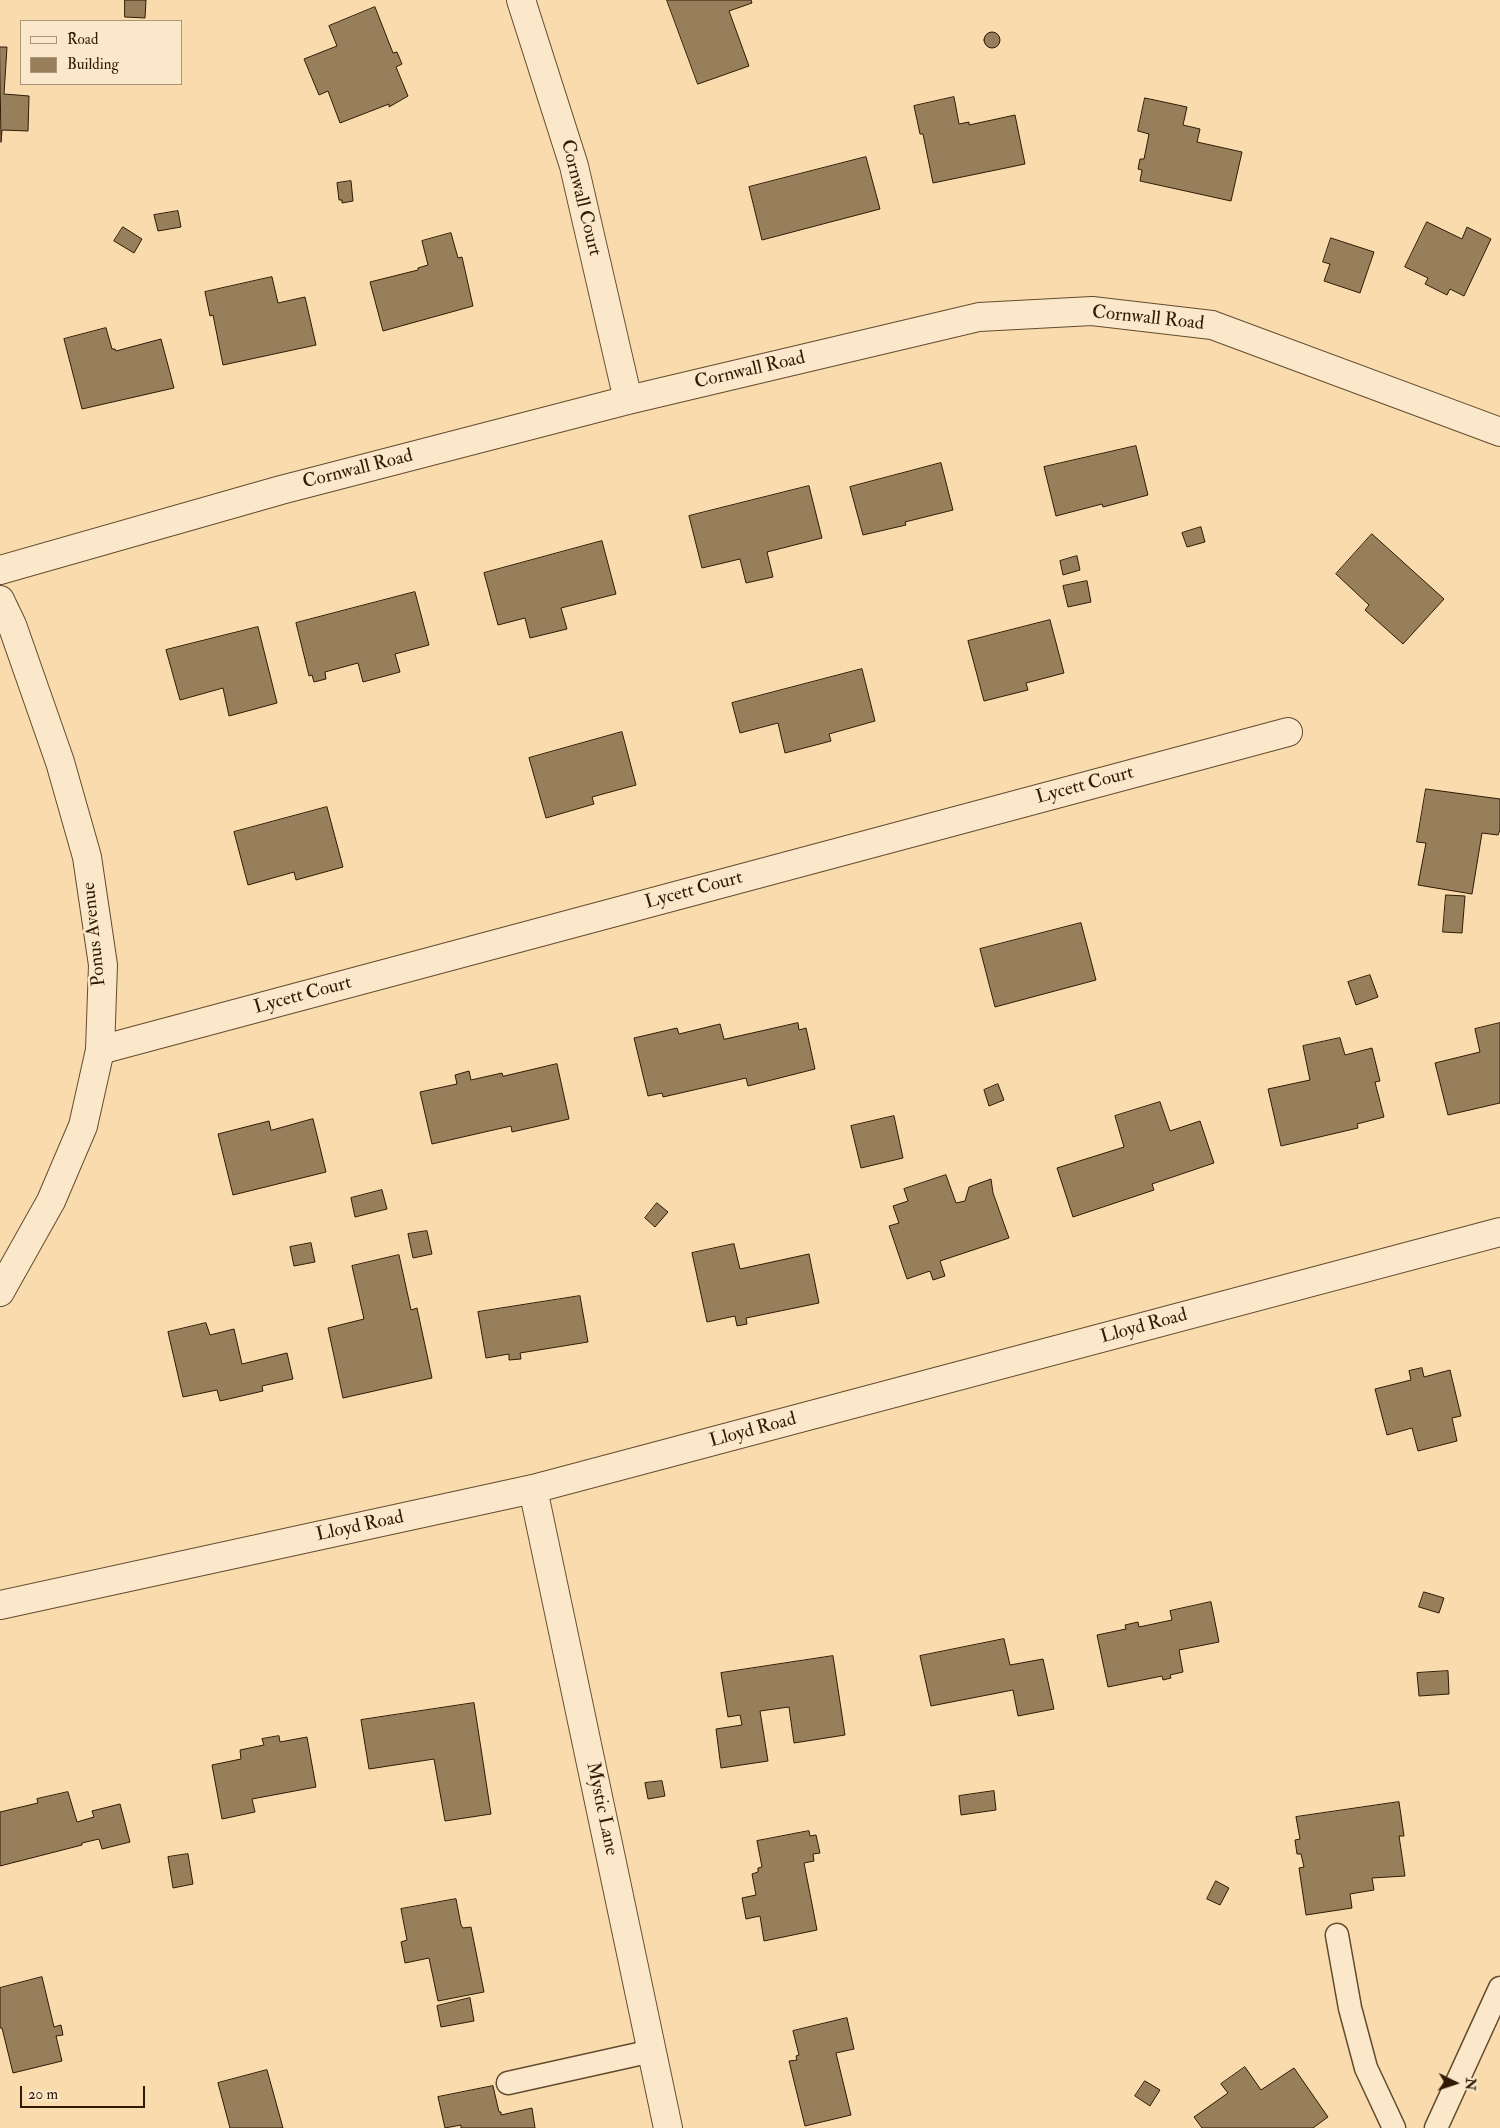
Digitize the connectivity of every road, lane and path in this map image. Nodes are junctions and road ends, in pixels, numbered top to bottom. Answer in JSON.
{"nodes":[{"id":1,"x":521,"y":0,"type":"edge"},
{"id":2,"x":628,"y":400,"type":"junction"},
{"id":3,"x":1500,"y":432,"type":"edge"},
{"id":4,"x":0,"y":570,"type":"edge"},
{"id":5,"x":0,"y":600,"type":"edge"},
{"id":6,"x":6,"y":627,"type":"edge"},
{"id":7,"x":1288,"y":732,"type":"dead end"},
{"id":8,"x":100,"y":1050,"type":"junction"},
{"id":9,"x":1500,"y":1232,"type":"edge"},
{"id":10,"x":0,"y":1292,"type":"edge"},
{"id":11,"x":533,"y":1489,"type":"junction"},
{"id":12,"x":0,"y":1605,"type":"edge"},
{"id":13,"x":1337,"y":1935,"type":"dead end"},
{"id":14,"x":1500,"y":1988,"type":"edge"},
{"id":15,"x":652,"y":2051,"type":"junction"},
{"id":16,"x":508,"y":2083,"type":"dead end"},
{"id":17,"x":668,"y":2128,"type":"edge"},
{"id":18,"x":1394,"y":2128,"type":"edge"},
{"id":19,"x":1436,"y":2128,"type":"edge"}],
"edges":[{"from":1,"to":2,"type":"street","name":"Cornwall Court"},
{"from":2,"to":3,"type":"street","name":"Cornwall Road"},
{"from":2,"to":4,"type":"street","name":"Cornwall Road"},
{"from":5,"to":6,"type":"street","name":"Ponus Avenue"},
{"from":6,"to":8,"type":"street","name":"Ponus Avenue"},
{"from":7,"to":8,"type":"street","name":"Lycett Court"},
{"from":8,"to":10,"type":"street","name":"Ponus Avenue"},
{"from":9,"to":11,"type":"street","name":"Lloyd Road"},
{"from":11,"to":12,"type":"street","name":"Lloyd Road"},
{"from":11,"to":15,"type":"street","name":"Mystic Lane"},
{"from":13,"to":18,"type":"lane"},
{"from":14,"to":19,"type":"lane"},
{"from":15,"to":16,"type":"lane"},
{"from":15,"to":17,"type":"street","name":"Mystic Lane"}]}
